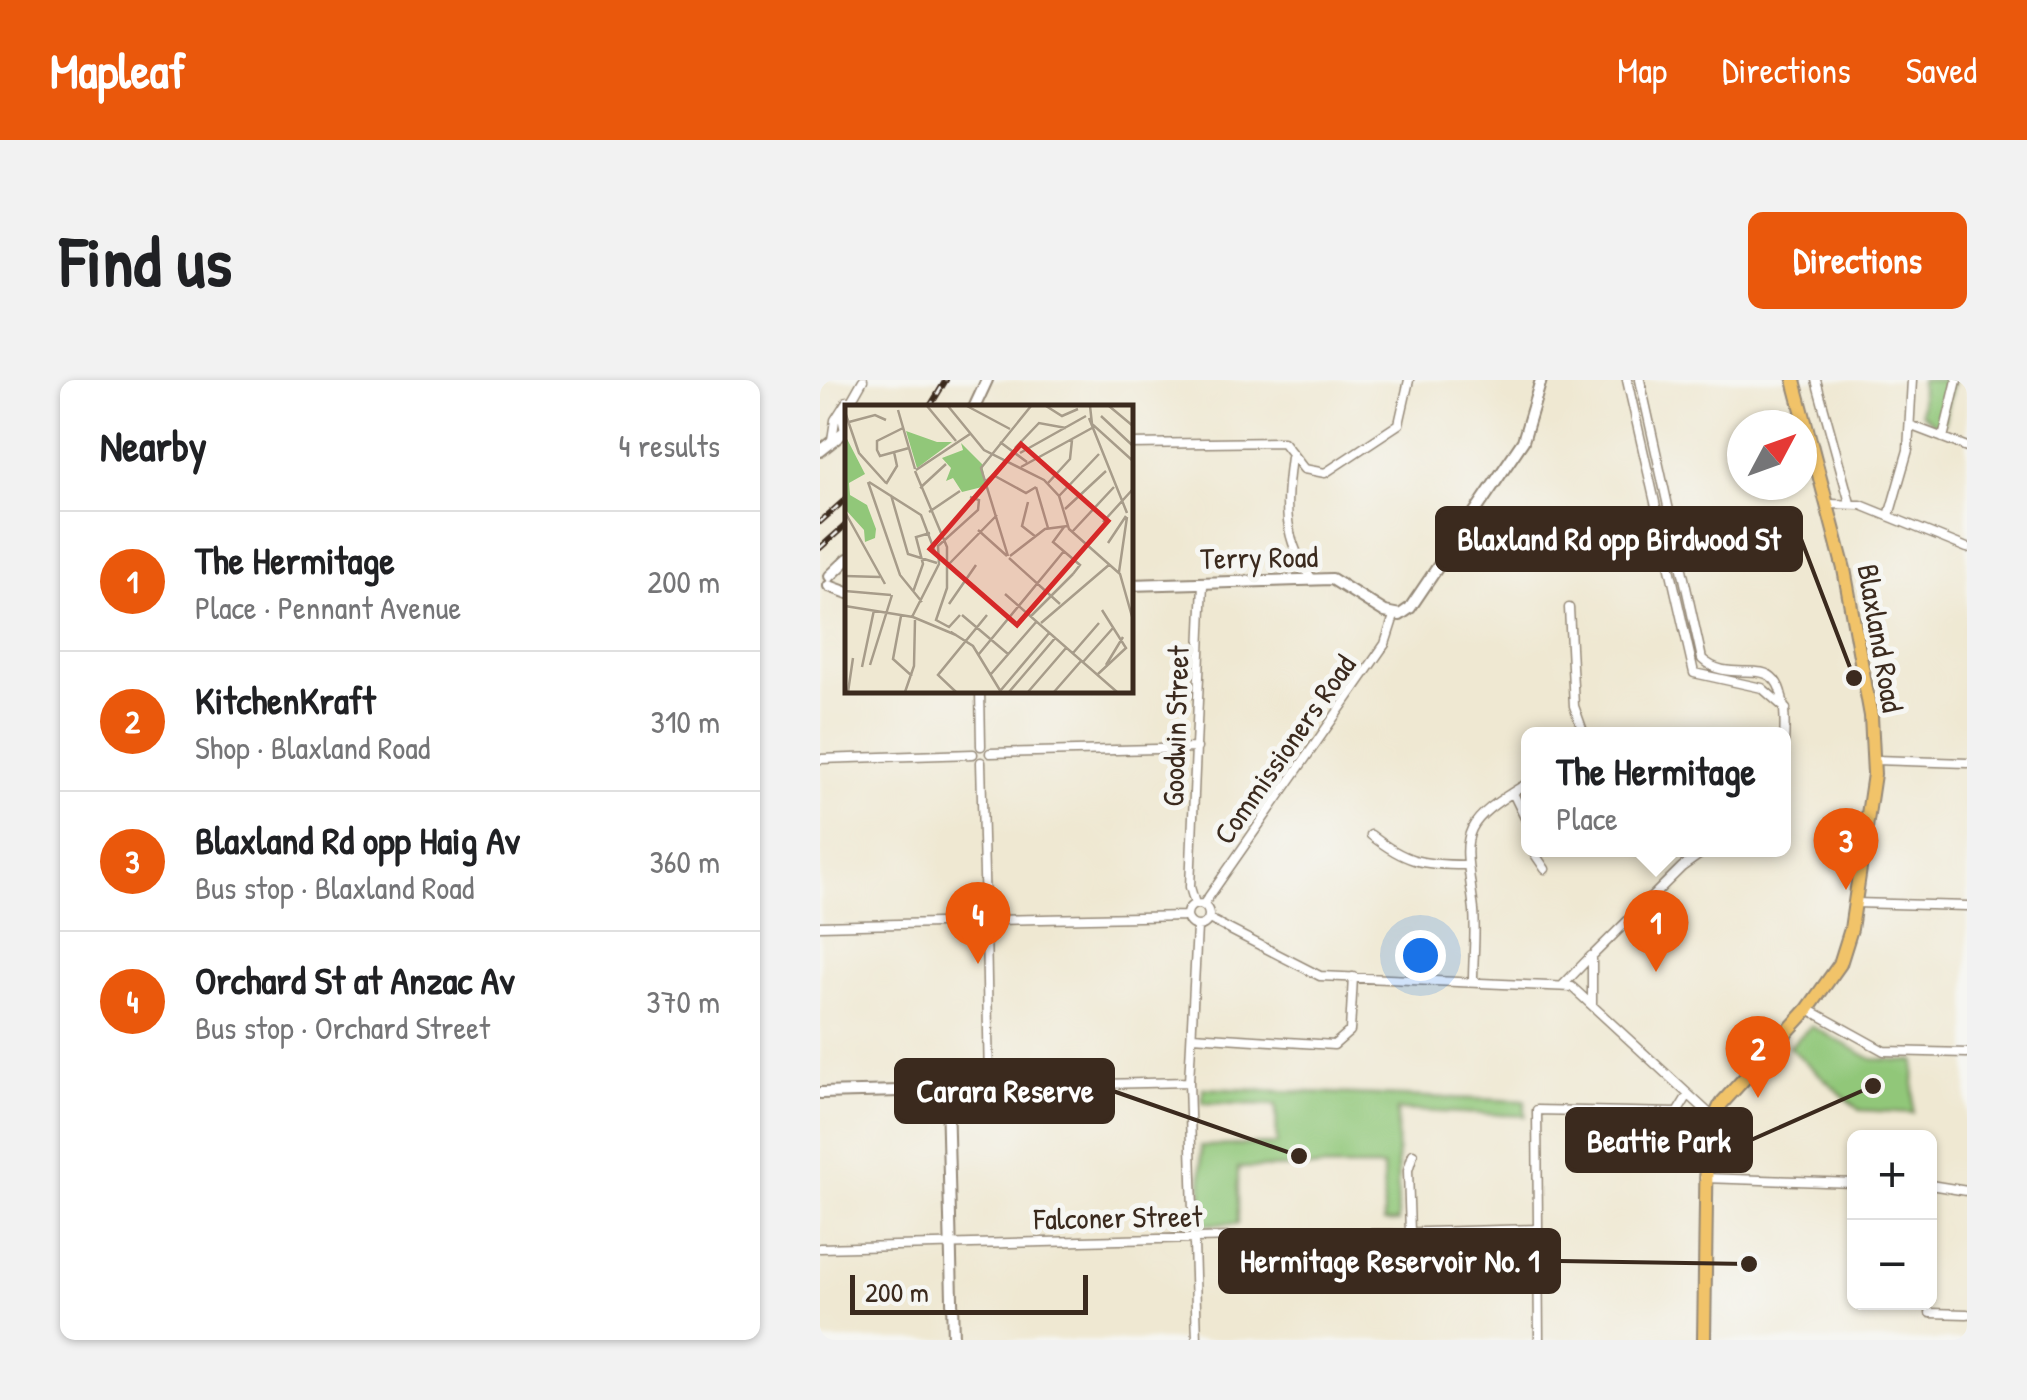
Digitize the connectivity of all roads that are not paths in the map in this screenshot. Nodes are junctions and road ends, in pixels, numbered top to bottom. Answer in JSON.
{"nodes":[{"id":1,"x":863,"y":380,"type":"edge"},
{"id":2,"x":987,"y":380,"type":"edge"},
{"id":3,"x":1409,"y":380,"type":"edge"},
{"id":4,"x":1541,"y":380,"type":"edge"},
{"id":5,"x":1627,"y":380,"type":"edge"},
{"id":6,"x":1640,"y":380,"type":"edge"},
{"id":7,"x":1794,"y":380,"type":"edge"},
{"id":8,"x":1816,"y":380,"type":"edge"},
{"id":9,"x":1912,"y":380,"type":"edge"},
{"id":10,"x":1957,"y":380,"type":"edge"},
{"id":11,"x":854,"y":394,"type":"junction"},
{"id":12,"x":848,"y":405,"type":"edge"},
{"id":13,"x":975,"y":405,"type":"edge"},
{"id":14,"x":1912,"y":426,"type":"junction"},
{"id":15,"x":840,"y":434,"type":"edge"},
{"id":16,"x":1942,"y":438,"type":"junction"},
{"id":17,"x":1132,"y":444,"type":"edge"},
{"id":18,"x":1967,"y":448,"type":"edge"},
{"id":19,"x":820,"y":451,"type":"edge"},
{"id":20,"x":1291,"y":457,"type":"junction"},
{"id":21,"x":1850,"y":503,"type":"junction"},
{"id":22,"x":1830,"y":504,"type":"junction"},
{"id":23,"x":1889,"y":516,"type":"junction"},
{"id":24,"x":1967,"y":548,"type":"edge"},
{"id":25,"x":845,"y":562,"type":"edge"},
{"id":26,"x":1312,"y":580,"type":"junction"},
{"id":27,"x":825,"y":581,"type":"edge"},
{"id":28,"x":1203,"y":583,"type":"junction"},
{"id":29,"x":1132,"y":585,"type":"edge"},
{"id":30,"x":1569,"y":608,"type":"dead end"},
{"id":31,"x":1394,"y":616,"type":"junction"},
{"id":32,"x":980,"y":692,"type":"edge"},
{"id":33,"x":1786,"y":709,"type":"junction"},
{"id":34,"x":1582,"y":727,"type":"edge"},
{"id":35,"x":1785,"y":727,"type":"edge"},
{"id":36,"x":981,"y":746,"type":"junction"},
{"id":37,"x":1197,"y":748,"type":"junction"},
{"id":38,"x":990,"y":753,"type":"junction"},
{"id":39,"x":973,"y":754,"type":"junction"},
{"id":40,"x":820,"y":759,"type":"edge"},
{"id":41,"x":1874,"y":760,"type":"junction"},
{"id":42,"x":981,"y":762,"type":"junction"},
{"id":43,"x":1967,"y":763,"type":"edge"},
{"id":44,"x":1521,"y":788,"type":"edge"},
{"id":45,"x":1513,"y":793,"type":"junction"},
{"id":46,"x":1521,"y":807,"type":"edge"},
{"id":47,"x":1372,"y":835,"type":"dead end"},
{"id":48,"x":1537,"y":857,"type":"edge"},
{"id":49,"x":1696,"y":857,"type":"edge"},
{"id":50,"x":1465,"y":865,"type":"junction"},
{"id":51,"x":1545,"y":869,"type":"dead end"},
{"id":52,"x":1192,"y":870,"type":"junction"},
{"id":53,"x":1213,"y":889,"type":"junction"},
{"id":54,"x":1855,"y":903,"type":"junction"},
{"id":55,"x":1199,"y":904,"type":"junction"},
{"id":56,"x":1967,"y":906,"type":"edge"},
{"id":57,"x":985,"y":912,"type":"junction"},
{"id":58,"x":1187,"y":916,"type":"junction"},
{"id":59,"x":1210,"y":919,"type":"junction"},
{"id":60,"x":994,"y":920,"type":"junction"},
{"id":61,"x":977,"y":922,"type":"junction"},
{"id":62,"x":820,"y":926,"type":"edge"},
{"id":63,"x":1197,"y":927,"type":"junction"},
{"id":64,"x":986,"y":929,"type":"junction"},
{"id":65,"x":1592,"y":956,"type":"junction"},
{"id":66,"x":1354,"y":977,"type":"junction"},
{"id":67,"x":1472,"y":981,"type":"junction"},
{"id":68,"x":1562,"y":985,"type":"junction"},
{"id":69,"x":1592,"y":1004,"type":"junction"},
{"id":70,"x":1808,"y":1009,"type":"junction"},
{"id":71,"x":1192,"y":1036,"type":"junction"},
{"id":72,"x":1967,"y":1053,"type":"edge"},
{"id":73,"x":1189,"y":1082,"type":"junction"},
{"id":74,"x":989,"y":1085,"type":"junction"},
{"id":75,"x":946,"y":1092,"type":"junction"},
{"id":76,"x":820,"y":1093,"type":"edge"},
{"id":77,"x":1688,"y":1095,"type":"junction"},
{"id":78,"x":1713,"y":1118,"type":"junction"},
{"id":79,"x":1414,"y":1154,"type":"dead end"},
{"id":80,"x":1704,"y":1178,"type":"junction"},
{"id":81,"x":1847,"y":1182,"type":"edge"},
{"id":82,"x":1937,"y":1186,"type":"edge"},
{"id":83,"x":1967,"y":1190,"type":"edge"},
{"id":84,"x":1538,"y":1229,"type":"junction"},
{"id":85,"x":1410,"y":1233,"type":"junction"},
{"id":86,"x":1195,"y":1238,"type":"junction"},
{"id":87,"x":950,"y":1244,"type":"junction"},
{"id":88,"x":820,"y":1248,"type":"edge"},
{"id":89,"x":1930,"y":1313,"type":"dead end"},
{"id":90,"x":1967,"y":1314,"type":"edge"},
{"id":91,"x":953,"y":1340,"type":"edge"},
{"id":92,"x":1197,"y":1340,"type":"edge"},
{"id":93,"x":1539,"y":1340,"type":"edge"},
{"id":94,"x":1704,"y":1340,"type":"edge"}],
"edges":[{"from":1,"to":11,"type":"street"},
{"from":2,"to":13,"type":"street"},
{"from":3,"to":20,"type":"street"},
{"from":4,"to":31,"type":"street"},
{"from":5,"to":33,"type":"street"},
{"from":6,"to":33,"type":"street"},
{"from":7,"to":22,"type":"main road","name":"Blaxland Road"},
{"from":8,"to":21,"type":"street"},
{"from":9,"to":14,"type":"street"},
{"from":10,"to":16,"type":"street"},
{"from":11,"to":12,"type":"street"},
{"from":11,"to":15,"type":"street"},
{"from":14,"to":16,"type":"street"},
{"from":14,"to":23,"type":"street"},
{"from":15,"to":19,"type":"street"},
{"from":16,"to":18,"type":"street"},
{"from":17,"to":20,"type":"street"},
{"from":20,"to":26,"type":"street"},
{"from":21,"to":22,"type":"street"},
{"from":21,"to":23,"type":"street"},
{"from":22,"to":41,"type":"main road","name":"Blaxland Road"},
{"from":23,"to":24,"type":"street"},
{"from":25,"to":27,"type":"street"},
{"from":26,"to":28,"type":"street","name":"Terry Road"},
{"from":26,"to":31,"type":"street","name":"Terry Road"},
{"from":28,"to":29,"type":"street","name":"Terry Road"},
{"from":28,"to":37,"type":"street","name":"Goodwin Street"},
{"from":30,"to":34,"type":"street"},
{"from":31,"to":53,"type":"street","name":"Commissioners Road"},
{"from":32,"to":36,"type":"street"},
{"from":33,"to":35,"type":"street"},
{"from":36,"to":38,"type":"street"},
{"from":36,"to":39,"type":"street"},
{"from":37,"to":38,"type":"street"},
{"from":37,"to":52,"type":"street","name":"Goodwin Street"},
{"from":38,"to":42,"type":"street"},
{"from":39,"to":40,"type":"street"},
{"from":39,"to":42,"type":"street"},
{"from":41,"to":43,"type":"street"},
{"from":41,"to":54,"type":"main road","name":"Blaxland Road"},
{"from":42,"to":57,"type":"street"},
{"from":44,"to":45,"type":"street"},
{"from":45,"to":46,"type":"street"},
{"from":45,"to":50,"type":"street"},
{"from":47,"to":50,"type":"street"},
{"from":48,"to":51,"type":"street"},
{"from":49,"to":65,"type":"street"},
{"from":50,"to":67,"type":"street"},
{"from":52,"to":53,"type":"street"},
{"from":52,"to":55,"type":"street","name":"Goodwin Street"},
{"from":53,"to":55,"type":"street","name":"Commissioners Road"},
{"from":54,"to":56,"type":"street"},
{"from":54,"to":70,"type":"main road","name":"Blaxland Road"},
{"from":55,"to":58,"type":"street","name":"Commissioners Road"},
{"from":55,"to":59,"type":"street"},
{"from":57,"to":60,"type":"street"},
{"from":57,"to":61,"type":"street"},
{"from":58,"to":60,"type":"street"},
{"from":58,"to":63,"type":"street"},
{"from":59,"to":63,"type":"street"},
{"from":59,"to":66,"type":"street"},
{"from":60,"to":64,"type":"street"},
{"from":61,"to":62,"type":"street"},
{"from":61,"to":64,"type":"street"},
{"from":63,"to":71,"type":"street"},
{"from":64,"to":74,"type":"street"},
{"from":65,"to":68,"type":"street"},
{"from":65,"to":69,"type":"street"},
{"from":66,"to":67,"type":"street"},
{"from":66,"to":71,"type":"street"},
{"from":67,"to":68,"type":"street"},
{"from":68,"to":69,"type":"street"},
{"from":69,"to":77,"type":"street"},
{"from":70,"to":72,"type":"street"},
{"from":70,"to":78,"type":"main road","name":"Blaxland Road"},
{"from":71,"to":73,"type":"street"},
{"from":73,"to":74,"type":"street"},
{"from":73,"to":86,"type":"street"},
{"from":74,"to":75,"type":"street"},
{"from":75,"to":76,"type":"street"},
{"from":75,"to":87,"type":"street"},
{"from":77,"to":78,"type":"street"},
{"from":77,"to":84,"type":"street"},
{"from":78,"to":80,"type":"main road"},
{"from":79,"to":85,"type":"street"},
{"from":80,"to":81,"type":"street"},
{"from":80,"to":94,"type":"main road"},
{"from":82,"to":83,"type":"street"},
{"from":84,"to":85,"type":"street","name":"Falconer Street"},
{"from":84,"to":93,"type":"street"},
{"from":85,"to":86,"type":"street","name":"Falconer Street"},
{"from":86,"to":87,"type":"street","name":"Falconer Street"},
{"from":86,"to":92,"type":"street"},
{"from":87,"to":88,"type":"street","name":"Falconer Street"},
{"from":87,"to":91,"type":"street"},
{"from":89,"to":90,"type":"street"}]}
